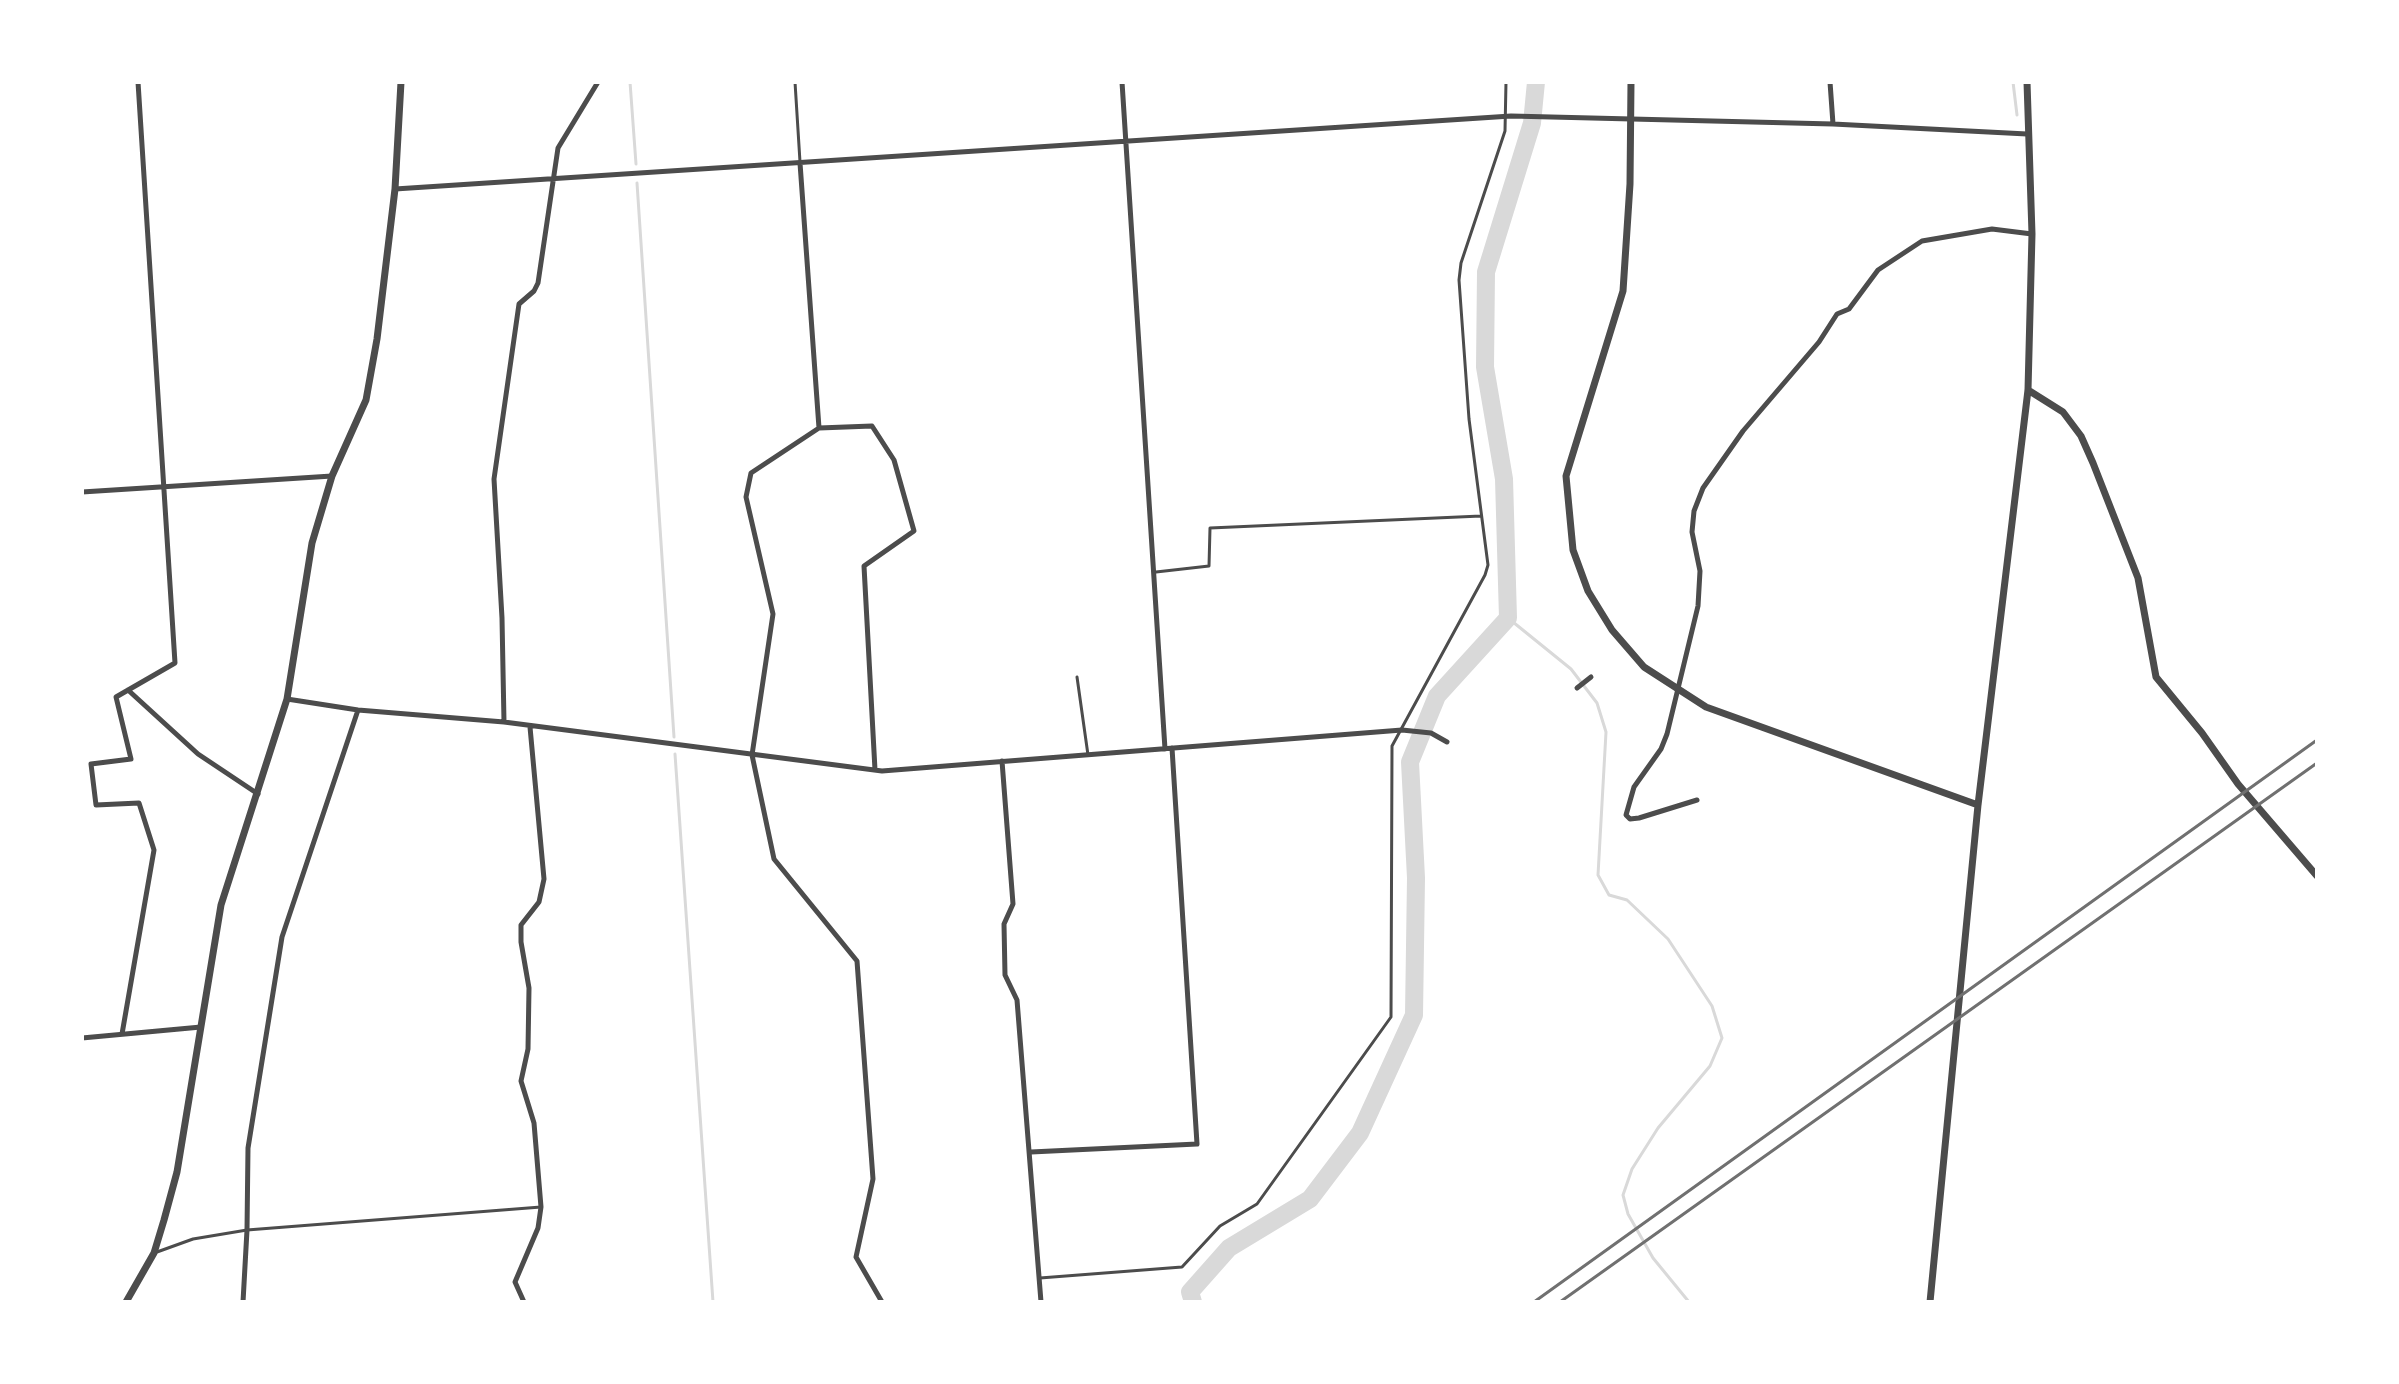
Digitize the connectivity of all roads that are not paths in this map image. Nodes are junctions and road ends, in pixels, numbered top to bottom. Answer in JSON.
{"nodes":[{"id":1,"x":138,"y":82,"type":"edge"},
{"id":2,"x":401,"y":82,"type":"edge"},
{"id":3,"x":598,"y":82,"type":"edge"},
{"id":4,"x":795,"y":82,"type":"edge"},
{"id":5,"x":1122,"y":82,"type":"edge"},
{"id":6,"x":1506,"y":82,"type":"edge"},
{"id":7,"x":1631,"y":82,"type":"edge"},
{"id":8,"x":1830,"y":82,"type":"edge"},
{"id":9,"x":2027,"y":82,"type":"edge"},
{"id":10,"x":1506,"y":117,"type":"junction"},
{"id":11,"x":1631,"y":119,"type":"junction"},
{"id":12,"x":1833,"y":124,"type":"junction"},
{"id":13,"x":2027,"y":134,"type":"junction"},
{"id":14,"x":1126,"y":141,"type":"junction"},
{"id":15,"x":800,"y":163,"type":"junction"},
{"id":16,"x":555,"y":179,"type":"junction"},
{"id":17,"x":395,"y":189,"type":"junction"},
{"id":18,"x":2032,"y":234,"type":"junction"},
{"id":19,"x":2028,"y":390,"type":"junction"},
{"id":20,"x":819,"y":428,"type":"junction"},
{"id":21,"x":332,"y":476,"type":"junction"},
{"id":22,"x":165,"y":487,"type":"junction"},
{"id":23,"x":82,"y":492,"type":"edge"},
{"id":24,"x":1481,"y":516,"type":"junction"},
{"id":25,"x":1154,"y":572,"type":"junction"},
{"id":26,"x":1077,"y":677,"type":"dead end"},
{"id":27,"x":1591,"y":677,"type":"dead end"},
{"id":28,"x":1577,"y":688,"type":"dead end"},
{"id":29,"x":128,"y":690,"type":"junction"},
{"id":30,"x":1678,"y":690,"type":"junction"},
{"id":31,"x":287,"y":699,"type":"junction"},
{"id":32,"x":358,"y":710,"type":"junction"},
{"id":33,"x":504,"y":722,"type":"junction"},
{"id":34,"x":530,"y":727,"type":"junction"},
{"id":35,"x":1402,"y":730,"type":"junction"},
{"id":36,"x":1447,"y":742,"type":"dead end"},
{"id":37,"x":1168,"y":748,"type":"junction"},
{"id":38,"x":752,"y":755,"type":"junction"},
{"id":39,"x":1088,"y":755,"type":"junction"},
{"id":40,"x":1002,"y":761,"type":"junction"},
{"id":41,"x":875,"y":770,"type":"junction"},
{"id":42,"x":258,"y":794,"type":"junction"},
{"id":43,"x":1697,"y":800,"type":"dead end"},
{"id":44,"x":1978,"y":805,"type":"junction"},
{"id":45,"x":2317,"y":876,"type":"edge"},
{"id":46,"x":201,"y":1027,"type":"junction"},
{"id":47,"x":122,"y":1034,"type":"junction"},
{"id":48,"x":82,"y":1038,"type":"edge"},
{"id":49,"x":1031,"y":1152,"type":"junction"},
{"id":50,"x":541,"y":1207,"type":"junction"},
{"id":51,"x":247,"y":1230,"type":"junction"},
{"id":52,"x":154,"y":1253,"type":"junction"},
{"id":53,"x":1040,"y":1278,"type":"junction"},
{"id":54,"x":126,"y":1302,"type":"edge"},
{"id":55,"x":243,"y":1302,"type":"edge"},
{"id":56,"x":524,"y":1302,"type":"edge"},
{"id":57,"x":882,"y":1302,"type":"edge"},
{"id":58,"x":1041,"y":1302,"type":"edge"},
{"id":59,"x":1930,"y":1302,"type":"edge"}],
"edges":[{"from":1,"to":22,"type":"street"},
{"from":2,"to":17,"type":"street"},
{"from":3,"to":16,"type":"street"},
{"from":4,"to":15,"type":"lane"},
{"from":5,"to":14,"type":"street"},
{"from":6,"to":10,"type":"lane"},
{"from":7,"to":11,"type":"street"},
{"from":8,"to":12,"type":"street"},
{"from":9,"to":13,"type":"street"},
{"from":10,"to":11,"type":"street"},
{"from":10,"to":14,"type":"street"},
{"from":10,"to":24,"type":"lane"},
{"from":11,"to":12,"type":"street"},
{"from":11,"to":30,"type":"street"},
{"from":12,"to":13,"type":"street"},
{"from":13,"to":18,"type":"street"},
{"from":14,"to":15,"type":"street"},
{"from":14,"to":25,"type":"street"},
{"from":15,"to":16,"type":"street"},
{"from":15,"to":20,"type":"street"},
{"from":16,"to":17,"type":"street"},
{"from":16,"to":33,"type":"street"},
{"from":17,"to":21,"type":"street"},
{"from":18,"to":19,"type":"street"},
{"from":18,"to":30,"type":"street"},
{"from":19,"to":44,"type":"street"},
{"from":19,"to":45,"type":"street"},
{"from":20,"to":38,"type":"street"},
{"from":20,"to":41,"type":"street"},
{"from":21,"to":22,"type":"street"},
{"from":21,"to":31,"type":"street"},
{"from":22,"to":23,"type":"street"},
{"from":22,"to":29,"type":"street"},
{"from":24,"to":25,"type":"lane"},
{"from":24,"to":35,"type":"lane"},
{"from":25,"to":37,"type":"street"},
{"from":26,"to":39,"type":"lane"},
{"from":27,"to":28,"type":"street"},
{"from":29,"to":42,"type":"street"},
{"from":29,"to":47,"type":"street"},
{"from":30,"to":43,"type":"street"},
{"from":30,"to":44,"type":"street"},
{"from":31,"to":32,"type":"street"},
{"from":31,"to":42,"type":"street"},
{"from":32,"to":33,"type":"street"},
{"from":32,"to":51,"type":"street"},
{"from":33,"to":34,"type":"street"},
{"from":34,"to":38,"type":"street"},
{"from":34,"to":50,"type":"street"},
{"from":35,"to":36,"type":"street"},
{"from":35,"to":37,"type":"street"},
{"from":35,"to":53,"type":"lane"},
{"from":37,"to":39,"type":"street"},
{"from":37,"to":49,"type":"street"},
{"from":38,"to":41,"type":"street"},
{"from":38,"to":57,"type":"street"},
{"from":39,"to":40,"type":"street"},
{"from":40,"to":41,"type":"street"},
{"from":40,"to":49,"type":"street"},
{"from":42,"to":46,"type":"street"},
{"from":44,"to":59,"type":"street"},
{"from":46,"to":47,"type":"street"},
{"from":46,"to":52,"type":"street"},
{"from":47,"to":48,"type":"street"},
{"from":49,"to":53,"type":"street"},
{"from":50,"to":51,"type":"lane"},
{"from":50,"to":56,"type":"street"},
{"from":51,"to":52,"type":"lane"},
{"from":51,"to":55,"type":"street"},
{"from":52,"to":54,"type":"street"},
{"from":53,"to":58,"type":"street"}]}
